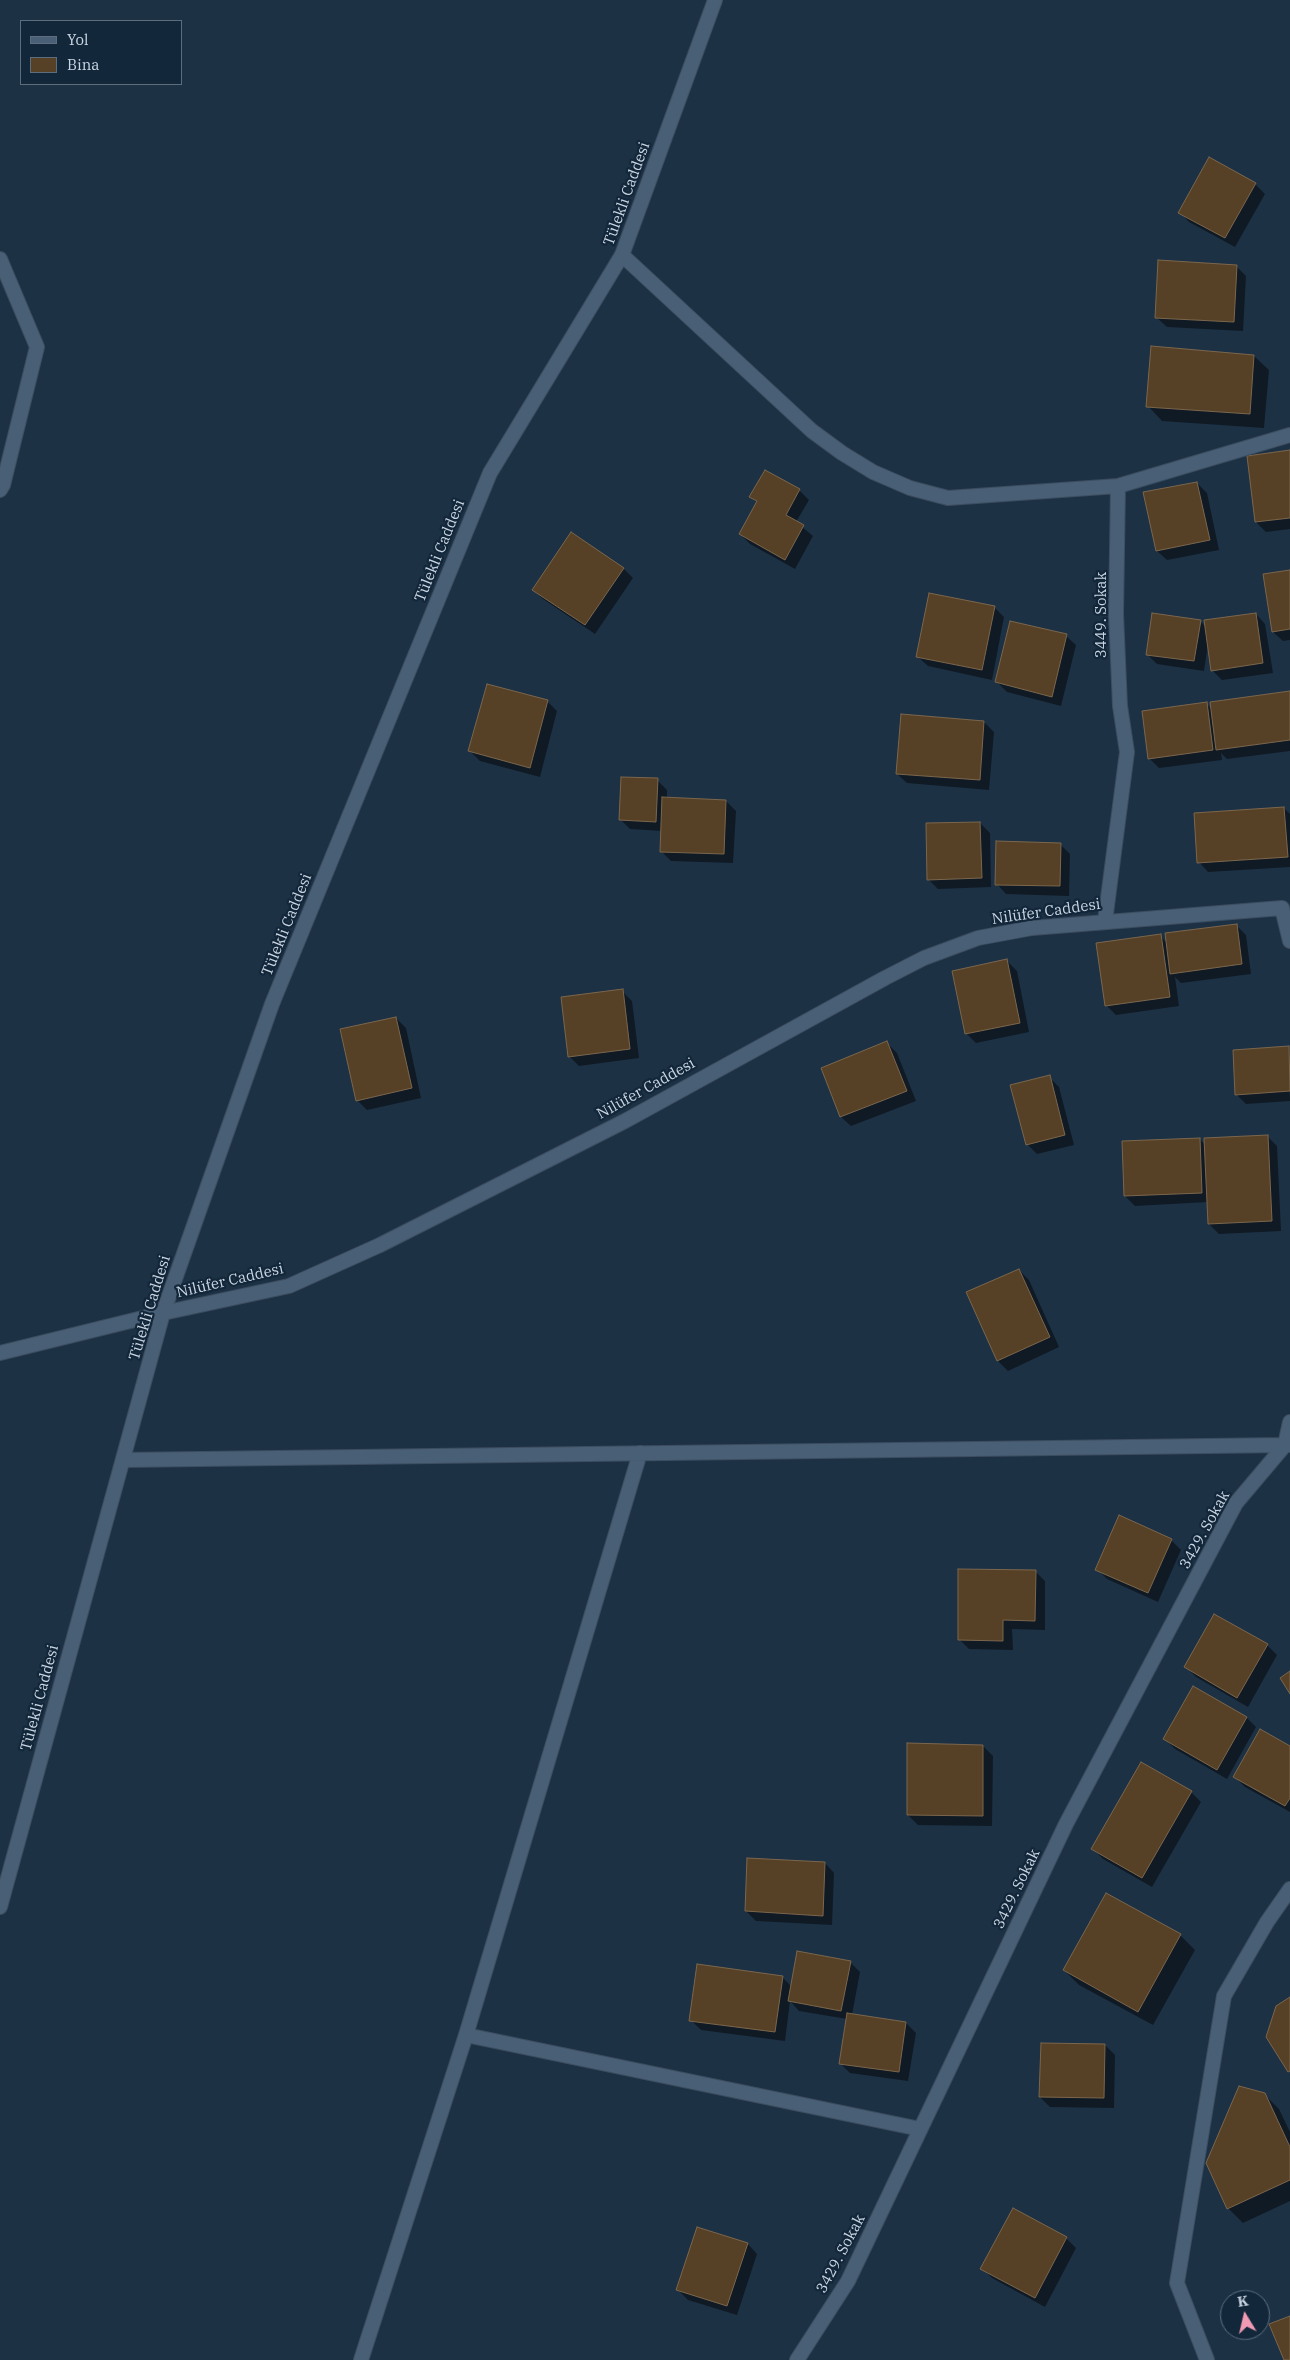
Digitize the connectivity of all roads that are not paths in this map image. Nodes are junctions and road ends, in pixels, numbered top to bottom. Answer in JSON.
{"nodes":[{"id":1,"x":715,"y":0,"type":"edge"},
{"id":2,"x":622,"y":255,"type":"junction"},
{"id":3,"x":0,"y":259,"type":"edge"},
{"id":4,"x":1290,"y":435,"type":"edge"},
{"id":5,"x":1118,"y":486,"type":"junction"},
{"id":6,"x":0,"y":490,"type":"edge"},
{"id":7,"x":1105,"y":921,"type":"junction"},
{"id":8,"x":1290,"y":941,"type":"edge"},
{"id":9,"x":163,"y":1313,"type":"junction"},
{"id":10,"x":0,"y":1353,"type":"edge"},
{"id":11,"x":1290,"y":1422,"type":"edge"},
{"id":12,"x":1288,"y":1445,"type":"edge"},
{"id":13,"x":640,"y":1453,"type":"junction"},
{"id":14,"x":123,"y":1460,"type":"junction"},
{"id":15,"x":1290,"y":1888,"type":"edge"},
{"id":16,"x":0,"y":1907,"type":"edge"},
{"id":17,"x":466,"y":2035,"type":"junction"},
{"id":18,"x":920,"y":2129,"type":"junction"},
{"id":19,"x":361,"y":2360,"type":"edge"},
{"id":20,"x":796,"y":2360,"type":"edge"},
{"id":21,"x":1207,"y":2360,"type":"edge"}],
"edges":[{"from":1,"to":2,"type":"street","name":"Tülekli Caddesi"},
{"from":2,"to":5,"type":"street"},
{"from":2,"to":9,"type":"street","name":"Tülekli Caddesi"},
{"from":3,"to":6,"type":"street"},
{"from":4,"to":5,"type":"street"},
{"from":5,"to":7,"type":"street","name":"3449. Sokak"},
{"from":7,"to":8,"type":"street","name":"Nilüfer Caddesi"},
{"from":7,"to":9,"type":"street","name":"Nilüfer Caddesi"},
{"from":9,"to":10,"type":"street","name":"Nilüfer Caddesi"},
{"from":9,"to":14,"type":"street","name":"Tülekli Caddesi"},
{"from":11,"to":12,"type":"street"},
{"from":12,"to":13,"type":"street"},
{"from":12,"to":18,"type":"street","name":"3429. Sokak"},
{"from":13,"to":14,"type":"street"},
{"from":13,"to":17,"type":"street"},
{"from":14,"to":16,"type":"street","name":"Tülekli Caddesi"},
{"from":15,"to":21,"type":"street"},
{"from":17,"to":18,"type":"street"},
{"from":17,"to":19,"type":"street"},
{"from":18,"to":20,"type":"street","name":"3429. Sokak"}]}
